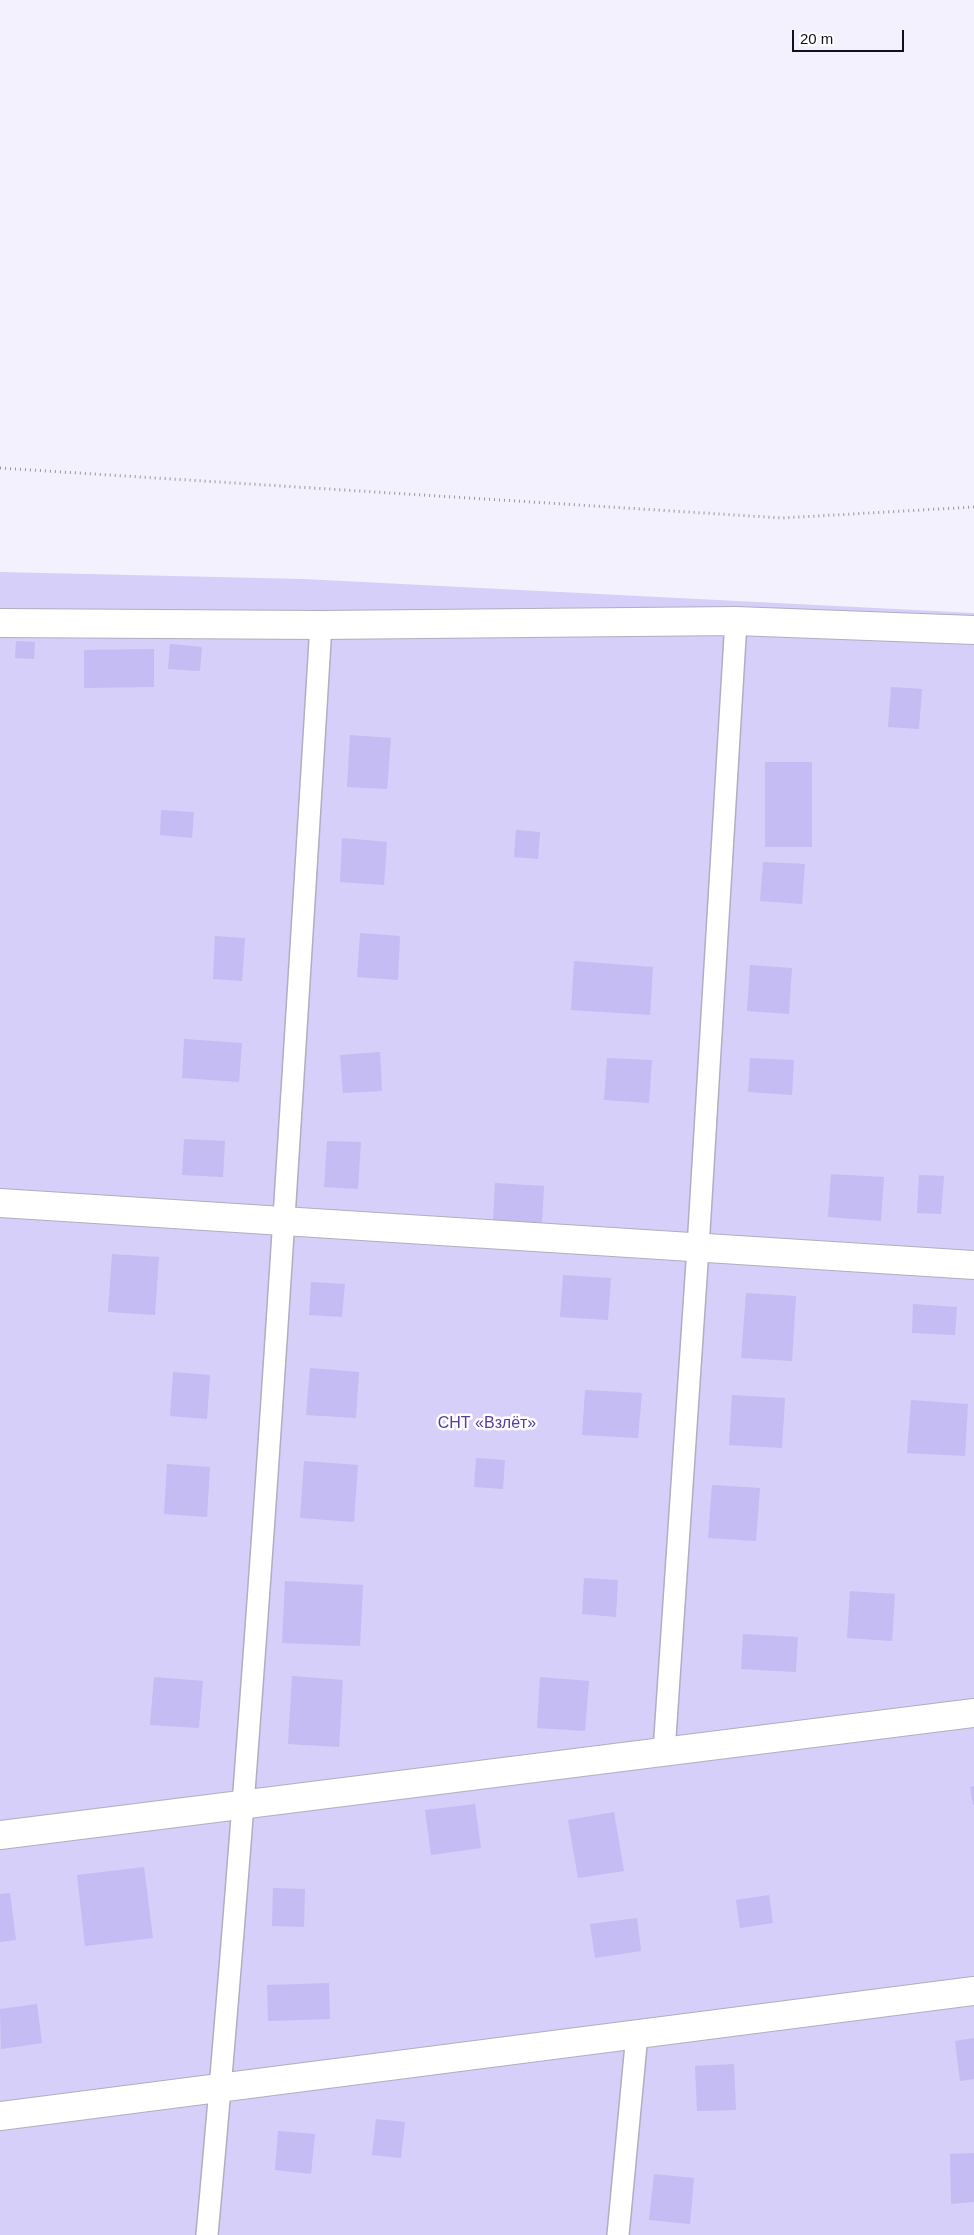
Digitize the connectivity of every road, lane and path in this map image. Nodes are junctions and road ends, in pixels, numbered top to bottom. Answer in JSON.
{"nodes":[{"id":1,"x":0,"y":468,"type":"edge"},
{"id":2,"x":974,"y":506,"type":"edge"},
{"id":3,"x":736,"y":621,"type":"junction"},
{"id":4,"x":0,"y":623,"type":"edge"},
{"id":5,"x":320,"y":625,"type":"junction"},
{"id":6,"x":974,"y":630,"type":"edge"},
{"id":7,"x":0,"y":1204,"type":"edge"},
{"id":8,"x":284,"y":1222,"type":"junction"},
{"id":9,"x":698,"y":1248,"type":"junction"},
{"id":10,"x":974,"y":1265,"type":"edge"},
{"id":11,"x":974,"y":1713,"type":"edge"},
{"id":12,"x":664,"y":1752,"type":"junction"},
{"id":13,"x":243,"y":1805,"type":"junction"},
{"id":14,"x":0,"y":1835,"type":"edge"},
{"id":15,"x":974,"y":1991,"type":"edge"},
{"id":16,"x":637,"y":2034,"type":"junction"},
{"id":17,"x":220,"y":2088,"type":"junction"},
{"id":18,"x":0,"y":2116,"type":"edge"},
{"id":19,"x":207,"y":2235,"type":"edge"},
{"id":20,"x":618,"y":2235,"type":"edge"}],
"edges":[{"from":1,"to":2,"type":"path"},
{"from":3,"to":5,"type":"street"},
{"from":3,"to":6,"type":"street"},
{"from":3,"to":9,"type":"lane"},
{"from":4,"to":5,"type":"street"},
{"from":5,"to":8,"type":"lane"},
{"from":7,"to":8,"type":"street"},
{"from":8,"to":9,"type":"street"},
{"from":8,"to":13,"type":"lane"},
{"from":9,"to":10,"type":"street"},
{"from":9,"to":12,"type":"lane"},
{"from":11,"to":12,"type":"street"},
{"from":12,"to":13,"type":"street"},
{"from":13,"to":14,"type":"street"},
{"from":13,"to":17,"type":"lane"},
{"from":15,"to":16,"type":"street"},
{"from":16,"to":17,"type":"street"},
{"from":16,"to":20,"type":"lane"},
{"from":17,"to":18,"type":"street"},
{"from":17,"to":19,"type":"lane"}]}
